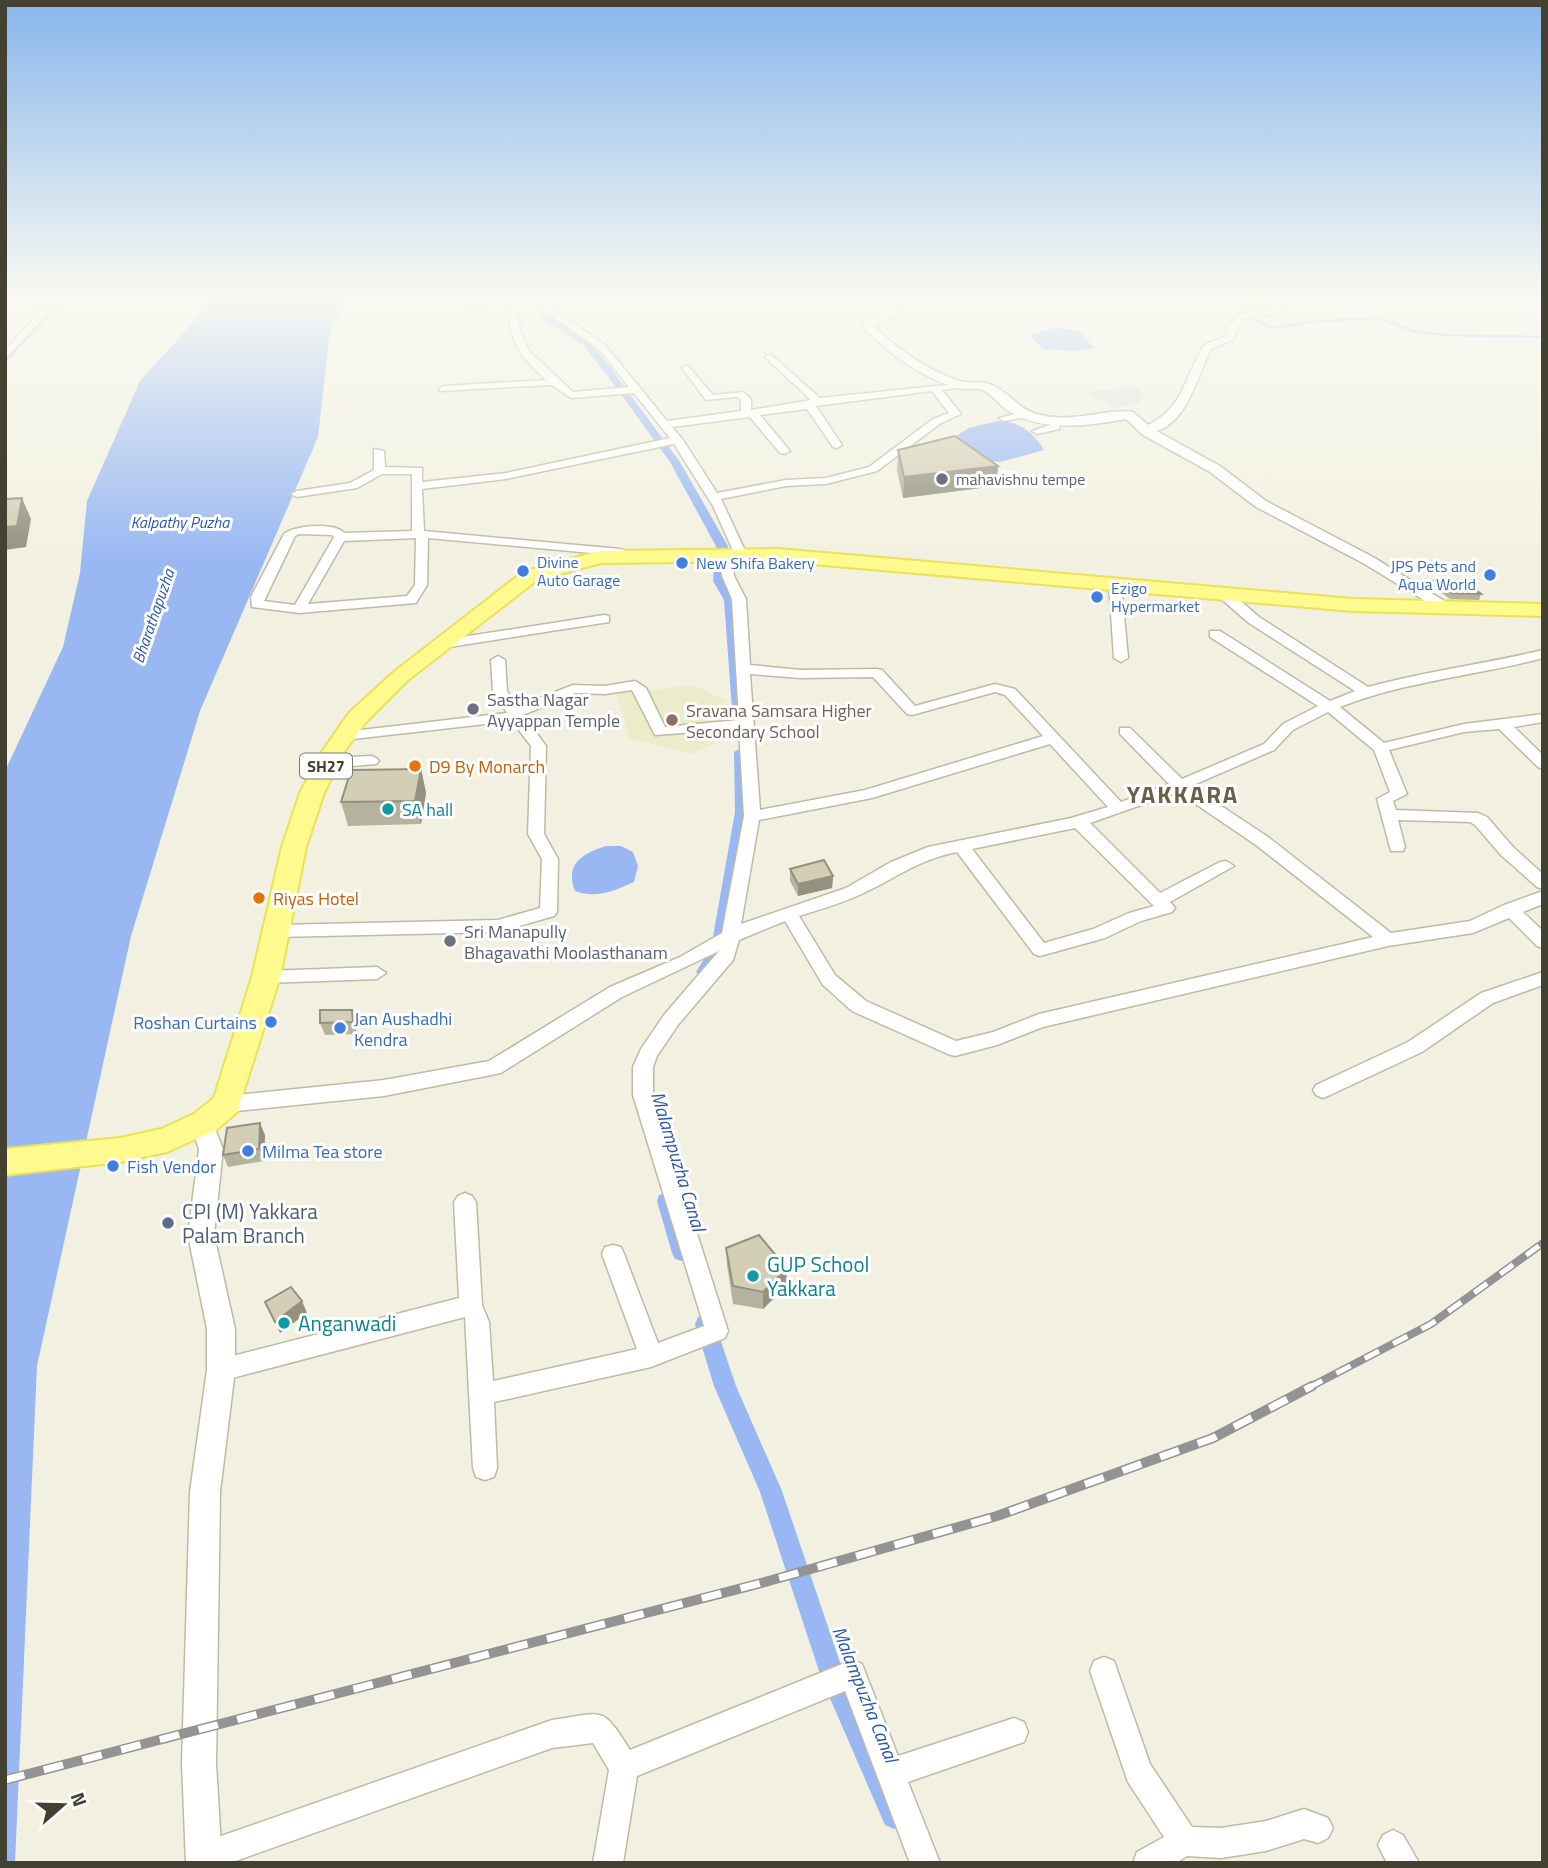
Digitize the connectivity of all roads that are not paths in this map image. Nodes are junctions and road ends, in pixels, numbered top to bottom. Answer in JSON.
{"nodes":[{"id":1,"x":515,"y":384,"type":"edge"},
{"id":2,"x":557,"y":384,"type":"edge"},
{"id":3,"x":621,"y":384,"type":"edge"},
{"id":4,"x":699,"y":384,"type":"edge"},
{"id":5,"x":796,"y":384,"type":"edge"},
{"id":6,"x":1188,"y":384,"type":"edge"},
{"id":7,"x":961,"y":385,"type":"joint"},
{"id":8,"x":444,"y":388,"type":"dead end"},
{"id":9,"x":936,"y":389,"type":"junction"},
{"id":10,"x":625,"y":391,"type":"junction"},
{"id":11,"x":814,"y":403,"type":"junction"},
{"id":12,"x":751,"y":413,"type":"junction"},
{"id":13,"x":1027,"y":414,"type":"junction"},
{"id":14,"x":1004,"y":418,"type":"dead end"},
{"id":15,"x":1056,"y":420,"type":"junction"},
{"id":16,"x":663,"y":425,"type":"junction"},
{"id":17,"x":1146,"y":430,"type":"junction"},
{"id":18,"x":1037,"y":431,"type":"dead end"},
{"id":19,"x":678,"y":440,"type":"junction"},
{"id":20,"x":837,"y":445,"type":"dead end"},
{"id":21,"x":378,"y":451,"type":"dead end"},
{"id":22,"x":784,"y":451,"type":"dead end"},
{"id":23,"x":380,"y":471,"type":"junction"},
{"id":24,"x":416,"y":486,"type":"junction"},
{"id":25,"x":298,"y":494,"type":"dead end"},
{"id":26,"x":713,"y":496,"type":"junction"},
{"id":27,"x":420,"y":534,"type":"junction"},
{"id":28,"x":340,"y":537,"type":"junction"},
{"id":29,"x":634,"y":555,"type":"junction"},
{"id":30,"x":728,"y":556,"type":"junction"},
{"id":31,"x":1115,"y":584,"type":"junction"},
{"id":32,"x":1223,"y":593,"type":"junction"},
{"id":33,"x":1446,"y":607,"type":"junction"},
{"id":34,"x":299,"y":609,"type":"junction"},
{"id":35,"x":1543,"y":610,"type":"edge"},
{"id":36,"x":604,"y":619,"type":"dead end"},
{"id":37,"x":1215,"y":634,"type":"dead end"},
{"id":38,"x":443,"y":643,"type":"junction"},
{"id":39,"x":1543,"y":654,"type":"edge"},
{"id":40,"x":1121,"y":658,"type":"dead end"},
{"id":41,"x":499,"y":660,"type":"dead end"},
{"id":42,"x":744,"y":669,"type":"junction"},
{"id":43,"x":1366,"y":692,"type":"junction"},
{"id":44,"x":1327,"y":706,"type":"junction"},
{"id":45,"x":516,"y":715,"type":"junction"},
{"id":46,"x":1543,"y":718,"type":"edge"},
{"id":47,"x":746,"y":724,"type":"junction"},
{"id":48,"x":1503,"y":724,"type":"junction"},
{"id":49,"x":1125,"y":731,"type":"dead end"},
{"id":50,"x":344,"y":736,"type":"junction"},
{"id":51,"x":1053,"y":738,"type":"junction"},
{"id":52,"x":1381,"y":748,"type":"junction"},
{"id":53,"x":371,"y":761,"type":"dead end"},
{"id":54,"x":328,"y":763,"type":"junction"},
{"id":55,"x":1543,"y":764,"type":"edge"},
{"id":56,"x":1180,"y":786,"type":"junction"},
{"id":57,"x":1119,"y":809,"type":"junction"},
{"id":58,"x":1389,"y":815,"type":"junction"},
{"id":59,"x":752,"y":816,"type":"junction"},
{"id":60,"x":1079,"y":822,"type":"junction"},
{"id":61,"x":961,"y":845,"type":"junction"},
{"id":62,"x":1397,"y":847,"type":"dead end"},
{"id":63,"x":1226,"y":866,"type":"dead end"},
{"id":64,"x":1543,"y":883,"type":"edge"},
{"id":65,"x":1543,"y":897,"type":"edge"},
{"id":66,"x":1158,"y":901,"type":"junction"},
{"id":67,"x":1510,"y":909,"type":"junction"},
{"id":68,"x":790,"y":915,"type":"junction"},
{"id":69,"x":277,"y":930,"type":"junction"},
{"id":70,"x":1388,"y":940,"type":"junction"},
{"id":71,"x":722,"y":941,"type":"junction"},
{"id":72,"x":1543,"y":942,"type":"edge"},
{"id":73,"x":377,"y":973,"type":"dead end"},
{"id":74,"x":266,"y":977,"type":"junction"},
{"id":75,"x":1543,"y":978,"type":"edge"},
{"id":76,"x":1323,"y":1090,"type":"dead end"},
{"id":77,"x":227,"y":1104,"type":"junction"},
{"id":78,"x":202,"y":1123,"type":"junction"},
{"id":79,"x":5,"y":1162,"type":"edge"},
{"id":80,"x":465,"y":1202,"type":"dead end"},
{"id":81,"x":612,"y":1254,"type":"dead end"},
{"id":82,"x":471,"y":1305,"type":"junction"},
{"id":83,"x":651,"y":1356,"type":"junction"},
{"id":84,"x":221,"y":1370,"type":"junction"},
{"id":85,"x":482,"y":1394,"type":"junction"},
{"id":86,"x":485,"y":1468,"type":"dead end"},
{"id":87,"x":1104,"y":1671,"type":"dead end"},
{"id":88,"x":1014,"y":1732,"type":"dead end"},
{"id":89,"x":624,"y":1767,"type":"junction"},
{"id":90,"x":891,"y":1773,"type":"junction"},
{"id":91,"x":1318,"y":1828,"type":"dead end"},
{"id":92,"x":1184,"y":1841,"type":"junction"},
{"id":93,"x":204,"y":1860,"type":"edge"},
{"id":94,"x":608,"y":1863,"type":"edge"},
{"id":95,"x":925,"y":1863,"type":"edge"},
{"id":96,"x":1148,"y":1863,"type":"edge"}],
"edges":[{"from":1,"to":8,"type":"street"},
{"from":2,"to":10,"type":"street"},
{"from":3,"to":10,"type":"street"},
{"from":4,"to":12,"type":"street"},
{"from":5,"to":11,"type":"street"},
{"from":6,"to":17,"type":"street"},
{"from":7,"to":9,"type":"street"},
{"from":7,"to":13,"type":"street"},
{"from":9,"to":11,"type":"street"},
{"from":9,"to":26,"type":"street"},
{"from":10,"to":16,"type":"street"},
{"from":11,"to":12,"type":"street"},
{"from":11,"to":20,"type":"street"},
{"from":12,"to":16,"type":"street"},
{"from":12,"to":22,"type":"street"},
{"from":13,"to":14,"type":"street"},
{"from":13,"to":15,"type":"street"},
{"from":15,"to":17,"type":"street"},
{"from":15,"to":18,"type":"street"},
{"from":16,"to":19,"type":"street"},
{"from":17,"to":33,"type":"street"},
{"from":19,"to":24,"type":"street"},
{"from":19,"to":26,"type":"street"},
{"from":21,"to":23,"type":"street"},
{"from":23,"to":24,"type":"street"},
{"from":23,"to":25,"type":"street"},
{"from":24,"to":27,"type":"street"},
{"from":26,"to":30,"type":"street"},
{"from":27,"to":28,"type":"street"},
{"from":27,"to":29,"type":"street"},
{"from":27,"to":34,"type":"street"},
{"from":28,"to":34,"type":"street"},
{"from":28,"to":34,"type":"street"},
{"from":29,"to":30,"type":"main road","number":"SH27"},
{"from":29,"to":38,"type":"main road","number":"SH27"},
{"from":30,"to":31,"type":"main road","number":"SH27"},
{"from":30,"to":42,"type":"street"},
{"from":31,"to":32,"type":"main road","number":"SH27"},
{"from":31,"to":40,"type":"street"},
{"from":32,"to":33,"type":"main road","number":"SH27"},
{"from":32,"to":43,"type":"street"},
{"from":33,"to":35,"type":"main road","number":"SH27"},
{"from":36,"to":38,"type":"street"},
{"from":37,"to":44,"type":"street"},
{"from":38,"to":50,"type":"main road","number":"SH27"},
{"from":39,"to":43,"type":"street"},
{"from":41,"to":45,"type":"street"},
{"from":42,"to":47,"type":"street"},
{"from":42,"to":51,"type":"street"},
{"from":43,"to":44,"type":"street"},
{"from":44,"to":52,"type":"street"},
{"from":44,"to":56,"type":"street"},
{"from":45,"to":47,"type":"street"},
{"from":45,"to":50,"type":"street"},
{"from":45,"to":69,"type":"street"},
{"from":46,"to":48,"type":"street"},
{"from":47,"to":59,"type":"street"},
{"from":48,"to":52,"type":"street"},
{"from":48,"to":55,"type":"street"},
{"from":49,"to":56,"type":"street"},
{"from":50,"to":54,"type":"main road","number":"SH27"},
{"from":51,"to":57,"type":"street"},
{"from":51,"to":59,"type":"street"},
{"from":52,"to":58,"type":"street"},
{"from":53,"to":54,"type":"street"},
{"from":54,"to":69,"type":"main road","number":"SH27"},
{"from":56,"to":57,"type":"street"},
{"from":56,"to":70,"type":"street"},
{"from":57,"to":60,"type":"street"},
{"from":58,"to":62,"type":"street"},
{"from":58,"to":64,"type":"street"},
{"from":59,"to":71,"type":"street"},
{"from":60,"to":61,"type":"street"},
{"from":60,"to":66,"type":"street"},
{"from":61,"to":66,"type":"street"},
{"from":61,"to":68,"type":"street"},
{"from":63,"to":66,"type":"street"},
{"from":65,"to":67,"type":"street"},
{"from":67,"to":70,"type":"street"},
{"from":67,"to":72,"type":"street"},
{"from":68,"to":70,"type":"street"},
{"from":68,"to":71,"type":"street"},
{"from":69,"to":74,"type":"main road","number":"SH27"},
{"from":71,"to":77,"type":"street"},
{"from":71,"to":83,"type":"street"},
{"from":73,"to":74,"type":"street"},
{"from":74,"to":77,"type":"main road","number":"SH27"},
{"from":75,"to":76,"type":"street"},
{"from":77,"to":78,"type":"main road"},
{"from":78,"to":79,"type":"main road"},
{"from":78,"to":84,"type":"street"},
{"from":80,"to":82,"type":"street"},
{"from":81,"to":83,"type":"street"},
{"from":82,"to":84,"type":"street"},
{"from":82,"to":85,"type":"street"},
{"from":83,"to":85,"type":"street"},
{"from":84,"to":93,"type":"street"},
{"from":85,"to":86,"type":"street"},
{"from":87,"to":92,"type":"street"},
{"from":88,"to":90,"type":"street"},
{"from":89,"to":90,"type":"street"},
{"from":89,"to":93,"type":"street"},
{"from":89,"to":94,"type":"street"},
{"from":90,"to":95,"type":"street"},
{"from":91,"to":92,"type":"street"},
{"from":92,"to":96,"type":"street"}]}
